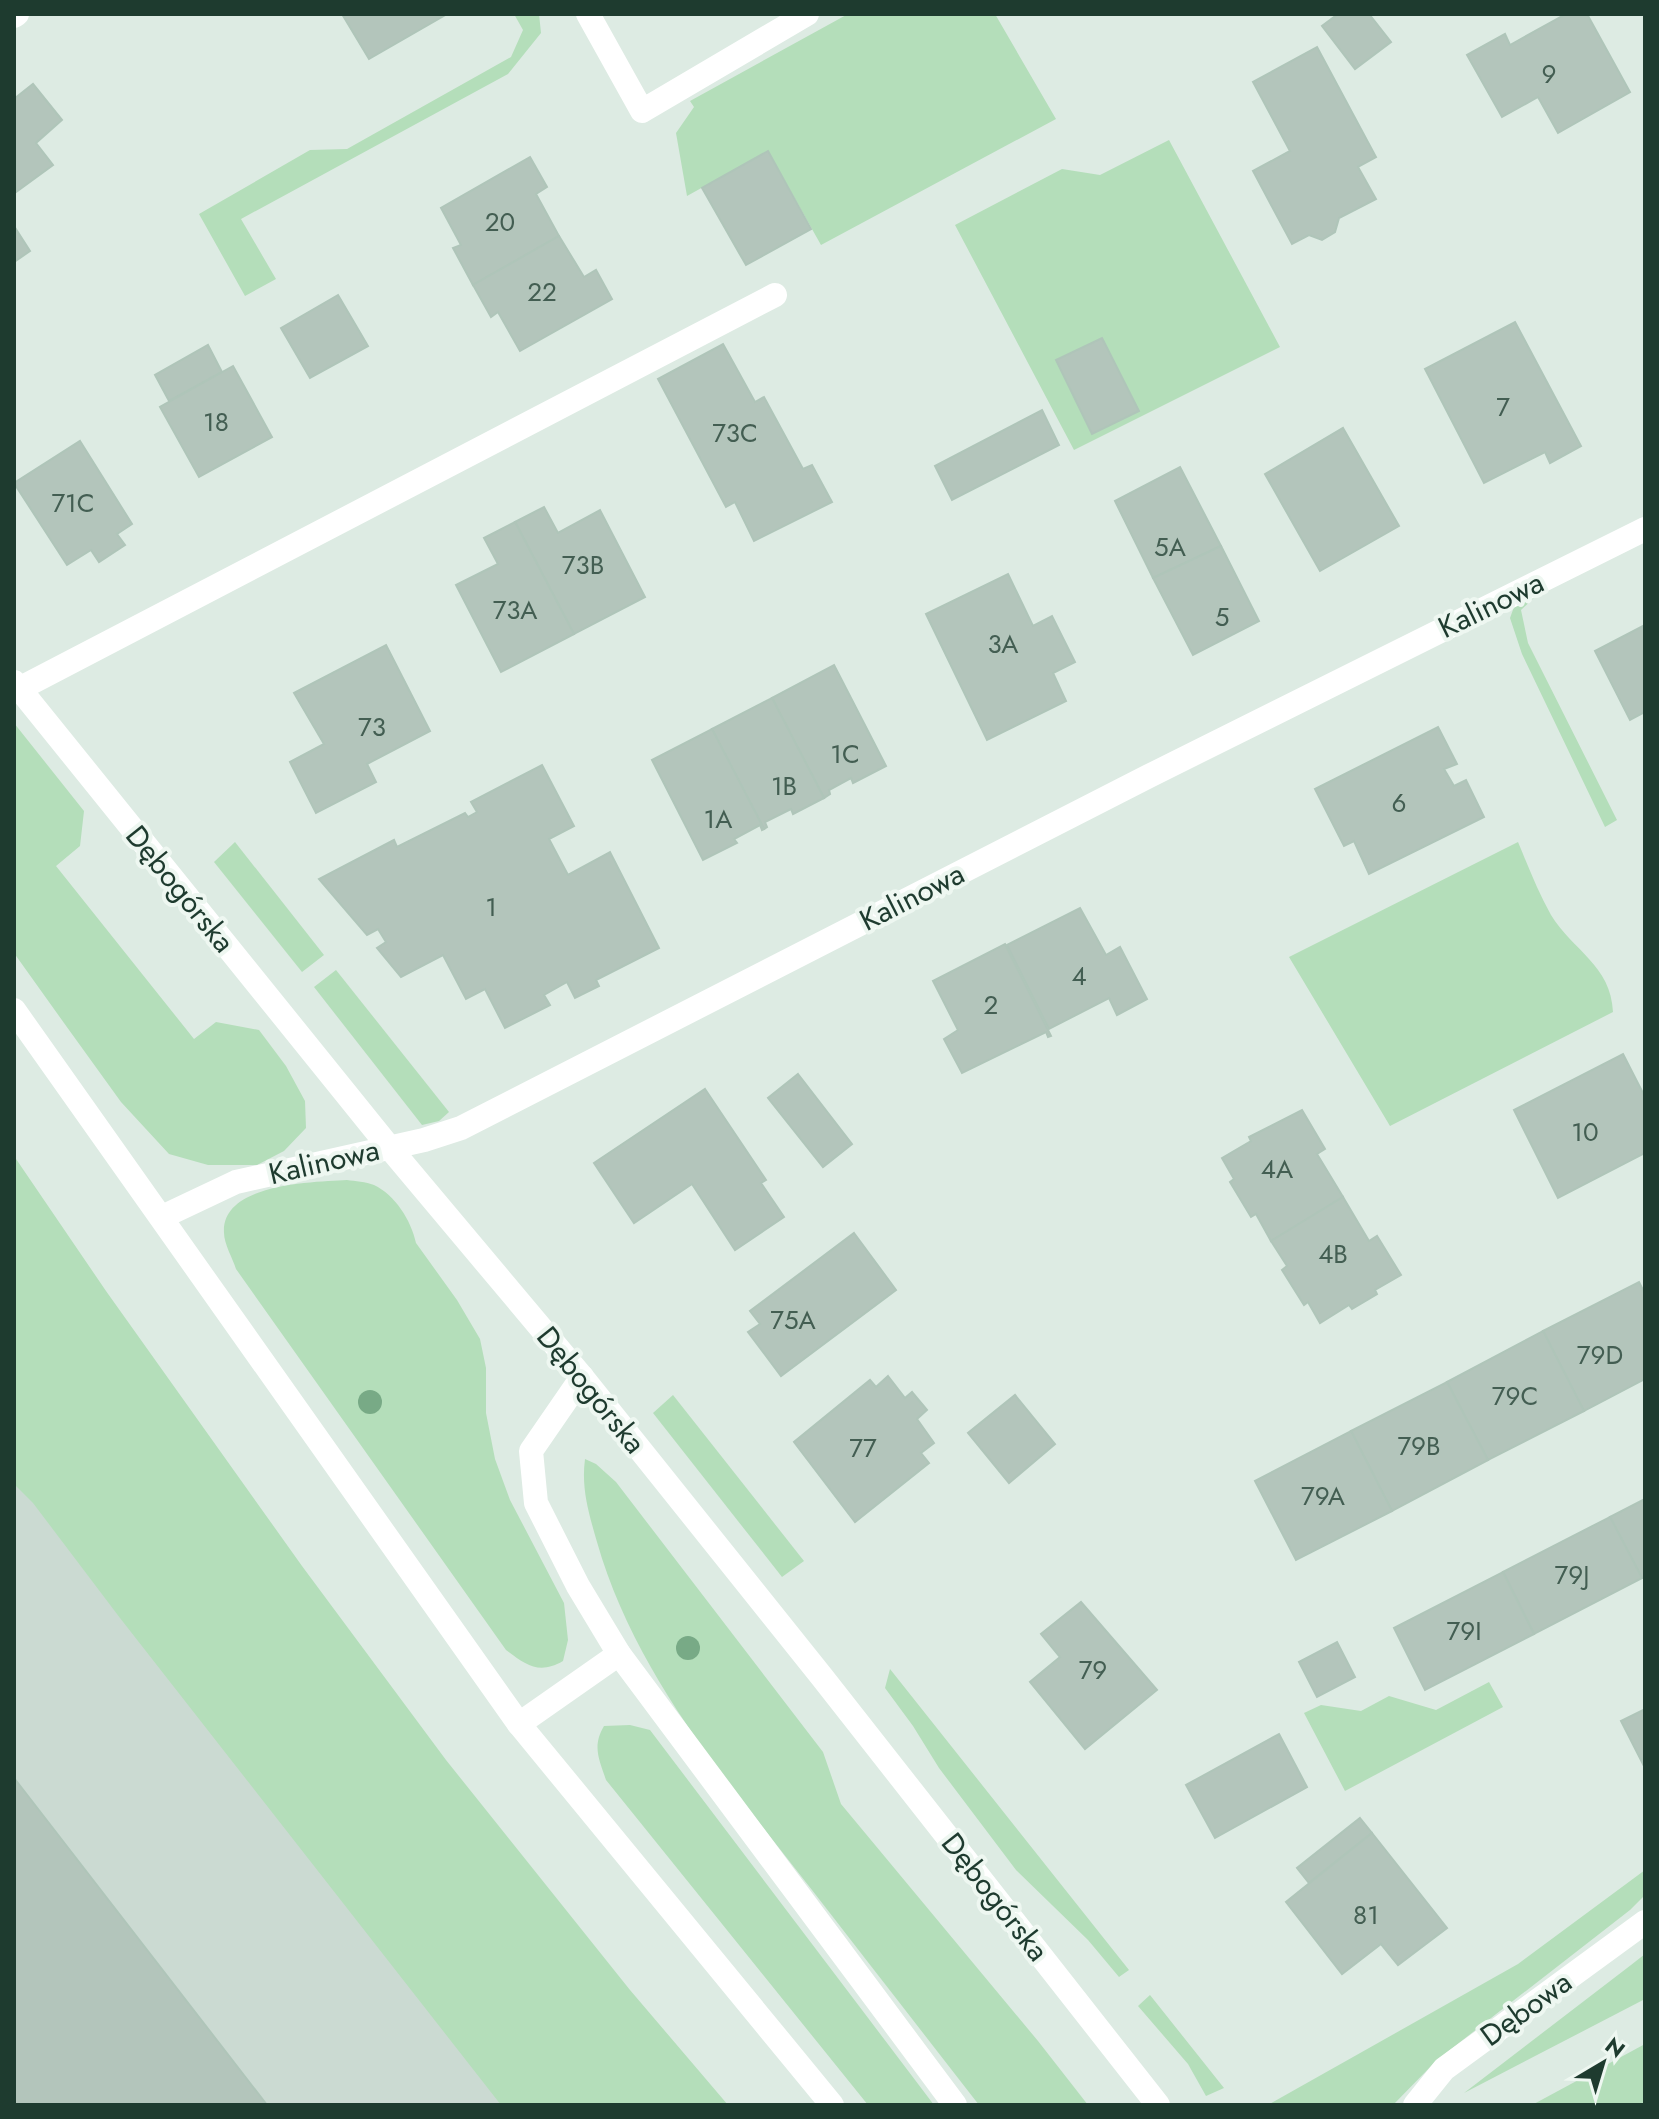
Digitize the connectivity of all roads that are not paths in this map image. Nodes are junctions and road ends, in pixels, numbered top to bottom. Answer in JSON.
{"nodes":[{"id":1,"x":588,"y":14,"type":"edge"},
{"id":2,"x":807,"y":14,"type":"edge"},
{"id":3,"x":775,"y":295,"type":"dead end"},
{"id":4,"x":1645,"y":529,"type":"edge"},
{"id":5,"x":17,"y":686,"type":"edge"},
{"id":6,"x":14,"y":1010,"type":"edge"},
{"id":7,"x":389,"y":1147,"type":"junction"},
{"id":8,"x":162,"y":1217,"type":"junction"},
{"id":9,"x":582,"y":1377,"type":"junction"},
{"id":10,"x":619,"y":1654,"type":"junction"},
{"id":11,"x":519,"y":1724,"type":"junction"},
{"id":12,"x":1645,"y":1922,"type":"edge"},
{"id":13,"x":832,"y":2105,"type":"edge"},
{"id":14,"x":955,"y":2105,"type":"edge"},
{"id":15,"x":1158,"y":2105,"type":"edge"},
{"id":16,"x":1415,"y":2105,"type":"edge"}],
"edges":[{"from":1,"to":2,"type":"street"},
{"from":3,"to":5,"type":"street"},
{"from":4,"to":7,"type":"street","name":"Kalinowa"},
{"from":5,"to":7,"type":"street","name":"Dębogórska"},
{"from":6,"to":8,"type":"street"},
{"from":7,"to":8,"type":"street","name":"Kalinowa"},
{"from":7,"to":9,"type":"street","name":"Dębogórska"},
{"from":8,"to":11,"type":"street"},
{"from":9,"to":10,"type":"street"},
{"from":9,"to":15,"type":"street","name":"Dębogórska"},
{"from":10,"to":11,"type":"street"},
{"from":10,"to":14,"type":"street"},
{"from":11,"to":13,"type":"street"},
{"from":12,"to":16,"type":"street","name":"Dębowa"}]}
